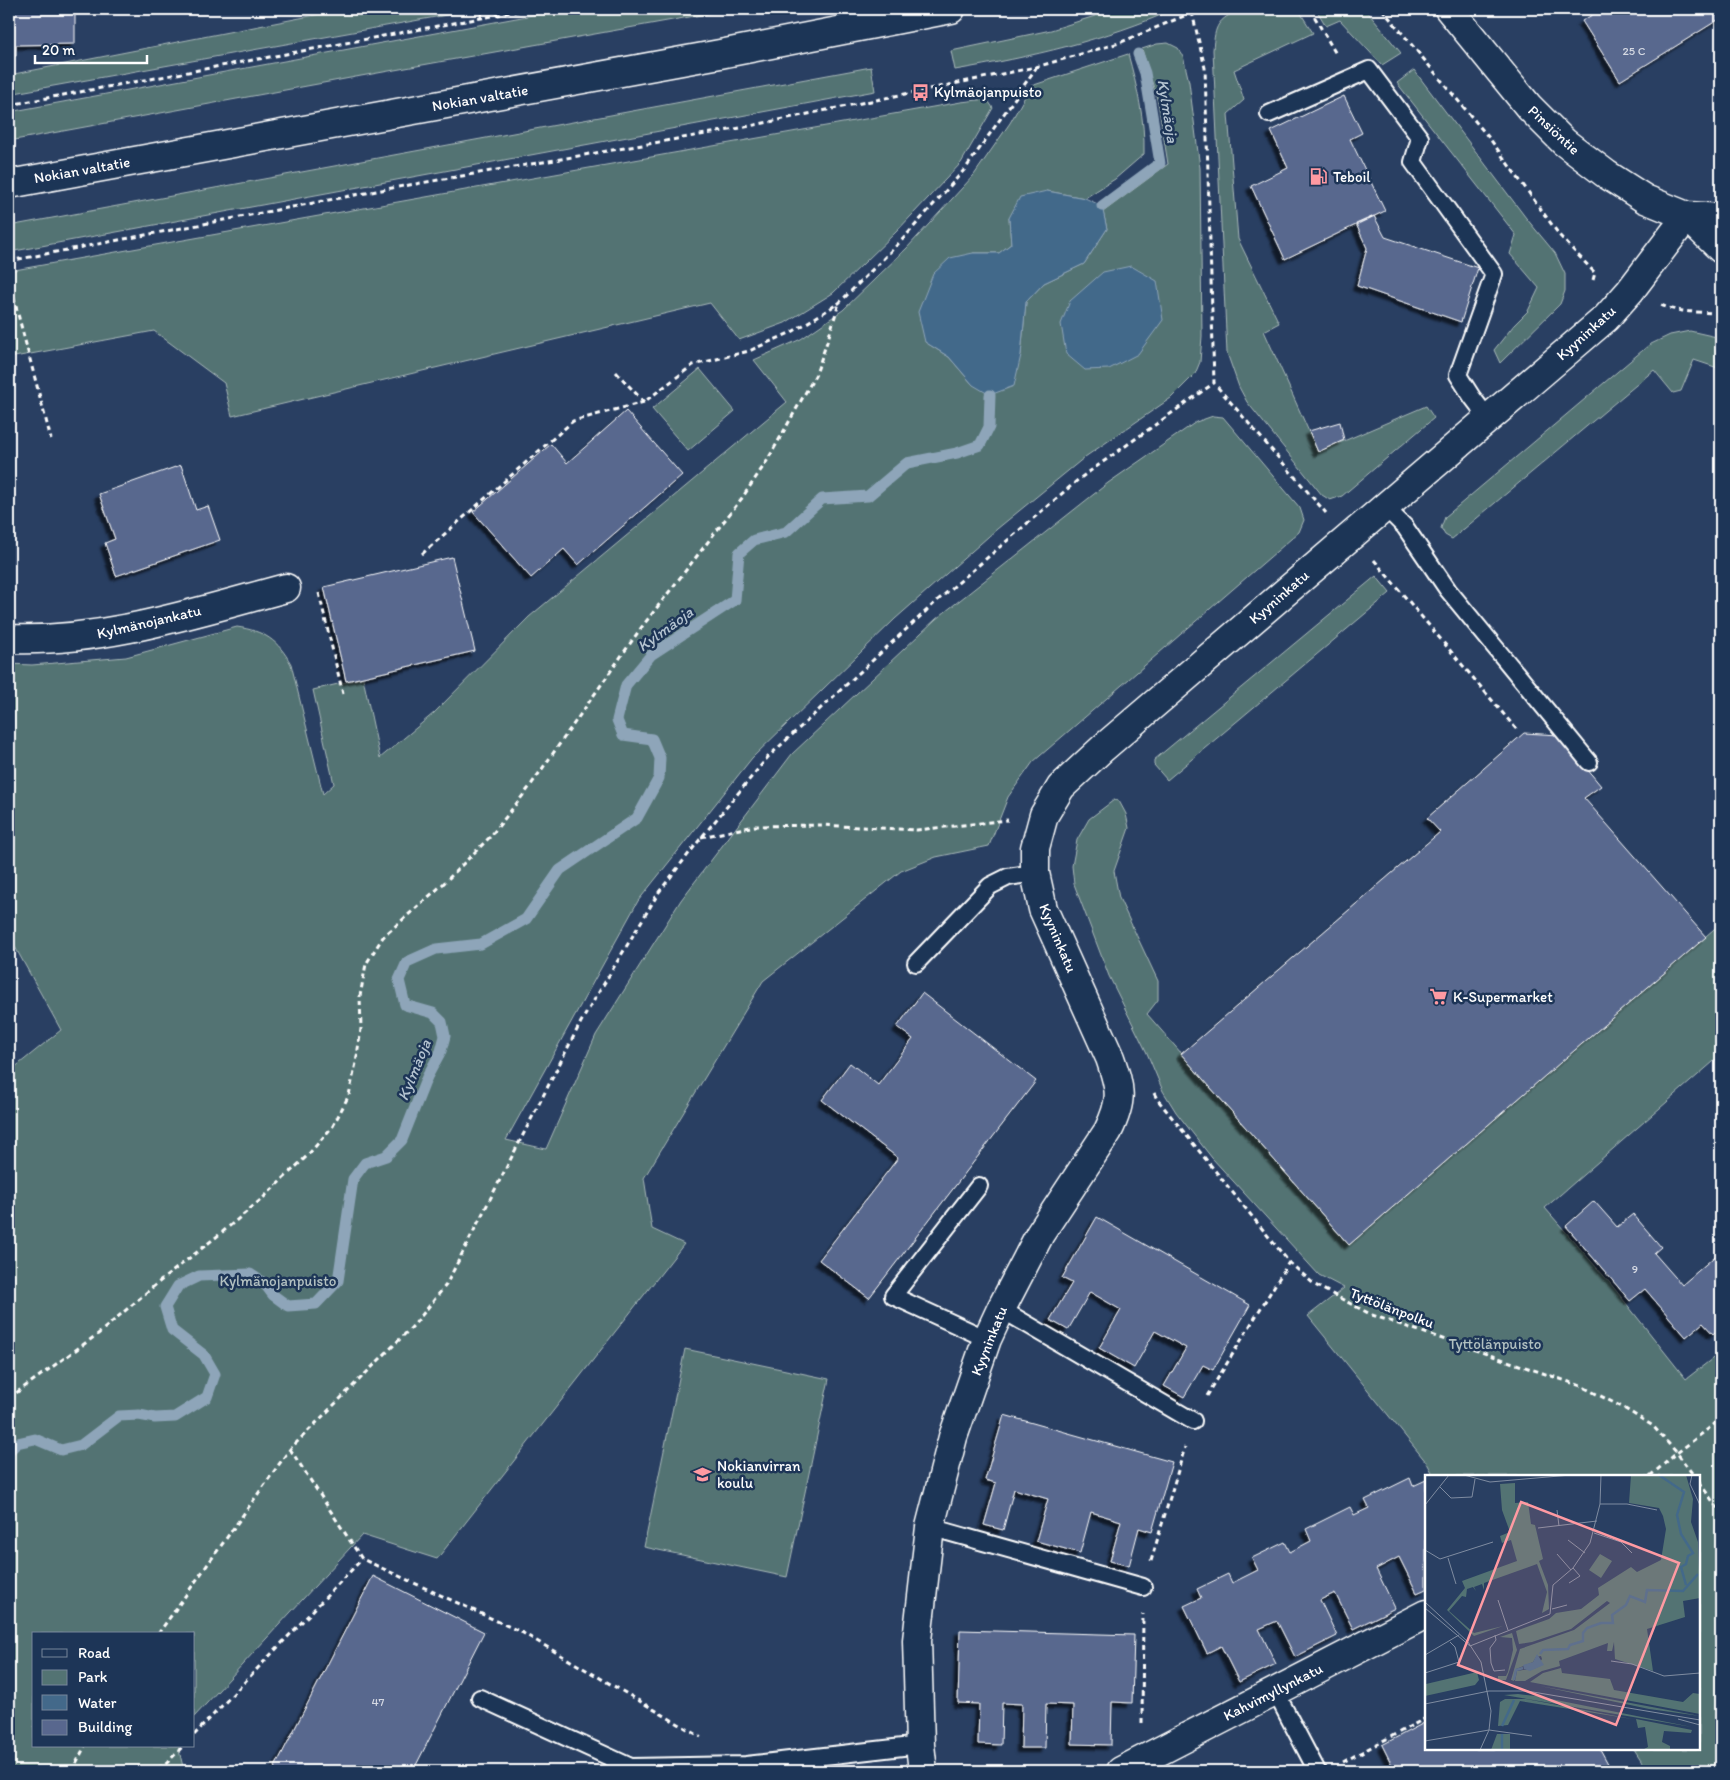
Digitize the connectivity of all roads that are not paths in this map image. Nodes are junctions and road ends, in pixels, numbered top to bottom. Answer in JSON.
{"nodes":[{"id":1,"x":951,"y":9,"type":"edge"},
{"id":2,"x":1449,"y":9,"type":"edge"},
{"id":3,"x":1269,"y":114,"type":"dead end"},
{"id":4,"x":9,"y":184,"type":"edge"},
{"id":5,"x":1686,"y":216,"type":"junction"},
{"id":6,"x":1721,"y":218,"type":"edge"},
{"id":7,"x":1721,"y":249,"type":"edge"},
{"id":8,"x":1488,"y":418,"type":"junction"},
{"id":9,"x":1385,"y":506,"type":"junction"},
{"id":10,"x":286,"y":588,"type":"dead end"},
{"id":11,"x":9,"y":639,"type":"edge"},
{"id":12,"x":1589,"y":762,"type":"dead end"},
{"id":13,"x":1035,"y":873,"type":"junction"},
{"id":14,"x":916,"y":963,"type":"dead end"},
{"id":15,"x":979,"y":1186,"type":"dead end"},
{"id":16,"x":1001,"y":1309,"type":"junction"},
{"id":17,"x":988,"y":1338,"type":"junction"},
{"id":18,"x":1193,"y":1421,"type":"road end"},
{"id":19,"x":930,"y":1527,"type":"junction"},
{"id":20,"x":1143,"y":1587,"type":"road end"},
{"id":21,"x":1425,"y":1615,"type":"edge"},
{"id":22,"x":1275,"y":1691,"type":"junction"},
{"id":23,"x":480,"y":1698,"type":"dead end"},
{"id":24,"x":922,"y":1758,"type":"edge"},
{"id":25,"x":1132,"y":1766,"type":"edge"},
{"id":26,"x":1317,"y":1771,"type":"edge"}],
"edges":[{"from":1,"to":4,"type":"street","name":"Nokian valtatie"},
{"from":2,"to":5,"type":"street","name":"Pinsiöntie"},
{"from":3,"to":8,"type":"lane"},
{"from":5,"to":6,"type":"street","name":"Pinsiöntie"},
{"from":5,"to":7,"type":"street","name":"Pinsiöntie"},
{"from":5,"to":8,"type":"street","name":"Kyyninkatu"},
{"from":8,"to":9,"type":"street","name":"Kyyninkatu"},
{"from":9,"to":12,"type":"lane"},
{"from":9,"to":13,"type":"street","name":"Kyyninkatu"},
{"from":10,"to":11,"type":"street","name":"Kylmänojankatu"},
{"from":13,"to":14,"type":"lane"},
{"from":13,"to":16,"type":"street","name":"Kyyninkatu"},
{"from":15,"to":17,"type":"lane"},
{"from":16,"to":17,"type":"street","name":"Kyyninkatu"},
{"from":16,"to":18,"type":"lane"},
{"from":17,"to":19,"type":"street","name":"Kyyninkatu"},
{"from":19,"to":20,"type":"lane"},
{"from":19,"to":24,"type":"street","name":"Kyyninkatu"},
{"from":21,"to":22,"type":"street","name":"Kahvimyllynkatu"},
{"from":22,"to":25,"type":"street","name":"Kahvimyllynkatu"},
{"from":22,"to":26,"type":"lane"},
{"from":23,"to":24,"type":"lane"}]}
